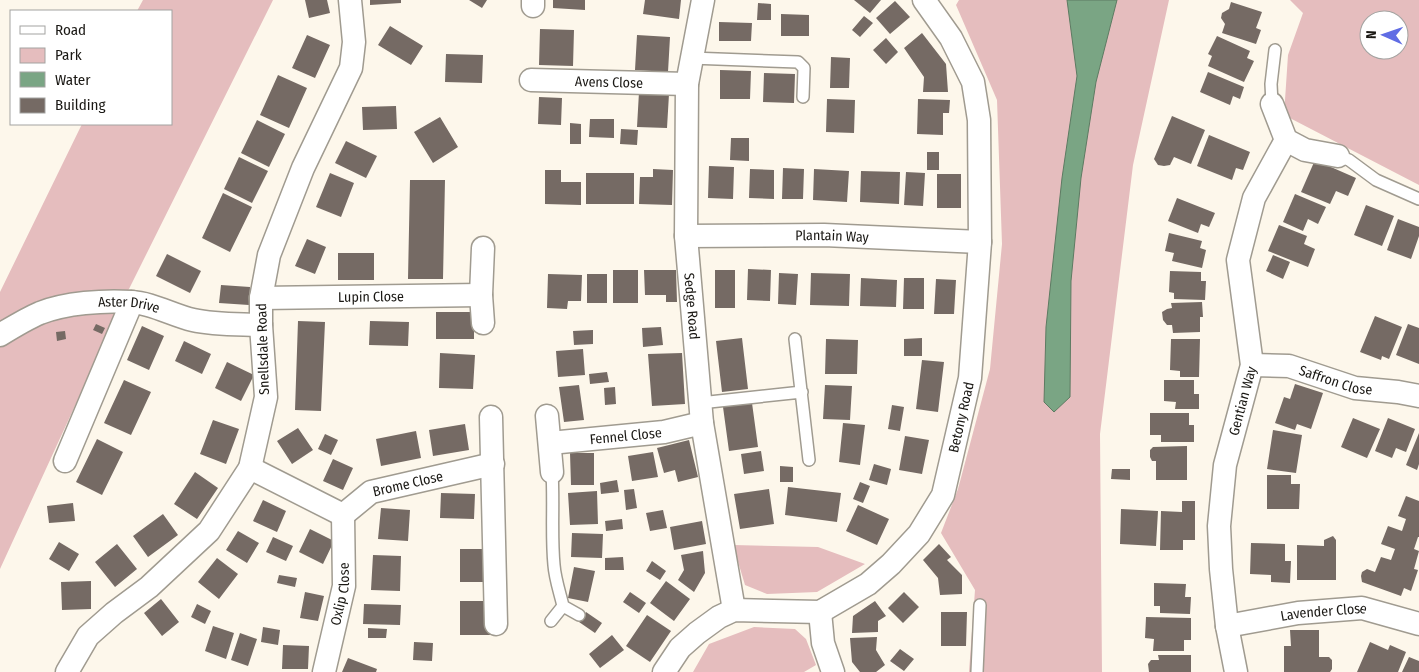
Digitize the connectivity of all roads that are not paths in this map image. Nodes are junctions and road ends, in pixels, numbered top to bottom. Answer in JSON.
{"nodes":[{"id":1,"x":350,"y":0,"type":"edge"},
{"id":2,"x":703,"y":0,"type":"edge"},
{"id":3,"x":928,"y":1,"type":"edge"},
{"id":4,"x":1275,"y":50,"type":"dead end"},
{"id":5,"x":691,"y":58,"type":"junction"},
{"id":6,"x":531,"y":80,"type":"dead end"},
{"id":7,"x":686,"y":84,"type":"junction"},
{"id":8,"x":804,"y":97,"type":"dead end"},
{"id":9,"x":1272,"y":104,"type":"joint"},
{"id":10,"x":1286,"y":140,"type":"junction"},
{"id":11,"x":1338,"y":156,"type":"joint"},
{"id":12,"x":1419,"y":199,"type":"edge"},
{"id":13,"x":686,"y":236,"type":"junction"},
{"id":14,"x":980,"y":242,"type":"junction"},
{"id":15,"x":483,"y":248,"type":"dead end"},
{"id":16,"x":481,"y":295,"type":"junction"},
{"id":17,"x":261,"y":298,"type":"junction"},
{"id":18,"x":132,"y":302,"type":"junction"},
{"id":19,"x":483,"y":323,"type":"dead end"},
{"id":20,"x":261,"y":325,"type":"junction"},
{"id":21,"x":0,"y":335,"type":"edge"},
{"id":22,"x":795,"y":339,"type":"dead end"},
{"id":23,"x":1252,"y":365,"type":"junction"},
{"id":24,"x":802,"y":392,"type":"junction"},
{"id":25,"x":1419,"y":396,"type":"edge"},
{"id":26,"x":701,"y":413,"type":"junction"},
{"id":27,"x":547,"y":416,"type":"dead end"},
{"id":28,"x":491,"y":417,"type":"dead end"},
{"id":29,"x":550,"y":443,"type":"junction"},
{"id":30,"x":809,"y":460,"type":"dead end"},
{"id":31,"x":64,"y":461,"type":"dead end"},
{"id":32,"x":493,"y":464,"type":"junction"},
{"id":33,"x":250,"y":468,"type":"junction"},
{"id":34,"x":552,"y":472,"type":"joint"},
{"id":35,"x":343,"y":515,"type":"junction"},
{"id":36,"x":980,"y":605,"type":"dead end"},
{"id":37,"x":563,"y":606,"type":"junction"},
{"id":38,"x":734,"y":610,"type":"junction"},
{"id":39,"x":820,"y":612,"type":"junction"},
{"id":40,"x":579,"y":615,"type":"dead end"},
{"id":41,"x":551,"y":621,"type":"dead end"},
{"id":42,"x":496,"y":624,"type":"dead end"},
{"id":43,"x":1419,"y":624,"type":"edge"},
{"id":44,"x":1227,"y":626,"type":"junction"},
{"id":45,"x":831,"y":671,"type":"edge"},
{"id":46,"x":67,"y":672,"type":"edge"},
{"id":47,"x":324,"y":672,"type":"edge"},
{"id":48,"x":664,"y":672,"type":"edge"},
{"id":49,"x":977,"y":672,"type":"edge"},
{"id":50,"x":1236,"y":672,"type":"edge"}],
"edges":[{"from":1,"to":17,"type":"street","name":"Snellsdale Road"},
{"from":2,"to":5,"type":"street","name":"Sedge Road"},
{"from":3,"to":14,"type":"street","name":"Betony Road"},
{"from":4,"to":9,"type":"lane"},
{"from":5,"to":7,"type":"street","name":"Sedge Road"},
{"from":5,"to":8,"type":"lane"},
{"from":6,"to":7,"type":"street","name":"Avens Close"},
{"from":7,"to":13,"type":"street","name":"Sedge Road"},
{"from":9,"to":10,"type":"street"},
{"from":10,"to":11,"type":"street"},
{"from":10,"to":23,"type":"street","name":"Gentian Way"},
{"from":11,"to":12,"type":"lane"},
{"from":13,"to":14,"type":"street","name":"Plantain Way"},
{"from":13,"to":26,"type":"street","name":"Sedge Road"},
{"from":14,"to":39,"type":"street","name":"Betony Road"},
{"from":15,"to":16,"type":"street"},
{"from":16,"to":17,"type":"street","name":"Lupin Close"},
{"from":16,"to":19,"type":"street"},
{"from":17,"to":20,"type":"street","name":"Snellsdale Road"},
{"from":18,"to":20,"type":"street","name":"Aster Drive"},
{"from":18,"to":21,"type":"street","name":"Aster Drive"},
{"from":18,"to":31,"type":"street"},
{"from":20,"to":33,"type":"street","name":"Snellsdale Road"},
{"from":22,"to":24,"type":"lane"},
{"from":23,"to":25,"type":"street","name":"Saffron Close"},
{"from":23,"to":44,"type":"street","name":"Gentian Way"},
{"from":24,"to":26,"type":"lane"},
{"from":24,"to":30,"type":"lane"},
{"from":26,"to":29,"type":"street","name":"Fennel Close"},
{"from":26,"to":38,"type":"street","name":"Sedge Road"},
{"from":27,"to":29,"type":"street"},
{"from":28,"to":32,"type":"street"},
{"from":29,"to":34,"type":"street"},
{"from":32,"to":35,"type":"street","name":"Brome Close"},
{"from":32,"to":42,"type":"street"},
{"from":33,"to":35,"type":"street"},
{"from":33,"to":46,"type":"street","name":"Snellsdale Road"},
{"from":34,"to":37,"type":"lane"},
{"from":35,"to":47,"type":"street","name":"Oxlip Close"},
{"from":36,"to":49,"type":"lane"},
{"from":37,"to":40,"type":"lane"},
{"from":37,"to":41,"type":"lane"},
{"from":38,"to":39,"type":"street"},
{"from":38,"to":48,"type":"street"},
{"from":39,"to":45,"type":"street"},
{"from":43,"to":44,"type":"street","name":"Lavender Close"},
{"from":44,"to":50,"type":"street","name":"Gentian Way"}]}
